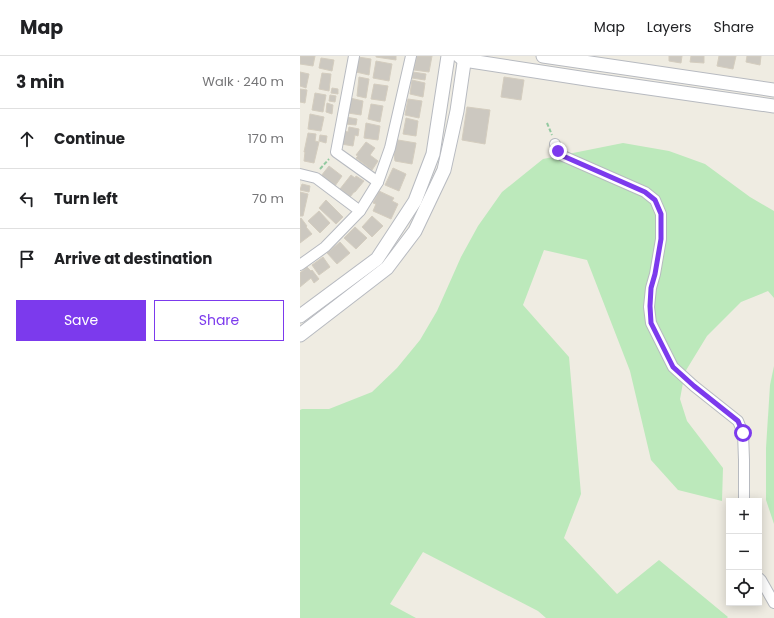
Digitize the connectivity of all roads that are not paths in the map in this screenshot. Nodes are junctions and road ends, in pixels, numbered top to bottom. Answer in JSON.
{"nodes":[{"id":1,"x":354,"y":56,"type":"edge"},
{"id":2,"x":411,"y":56,"type":"edge"},
{"id":3,"x":448,"y":56,"type":"edge"},
{"id":4,"x":543,"y":56,"type":"edge"},
{"id":5,"x":463,"y":57,"type":"edge"},
{"id":6,"x":774,"y":90,"type":"edge"},
{"id":7,"x":774,"y":106,"type":"edge"},
{"id":8,"x":555,"y":144,"type":"road end"},
{"id":9,"x":300,"y":174,"type":"edge"},
{"id":10,"x":378,"y":182,"type":"junction"},
{"id":11,"x":360,"y":211,"type":"junction"},
{"id":12,"x":300,"y":266,"type":"edge"},
{"id":13,"x":302,"y":312,"type":"edge"},
{"id":14,"x":314,"y":324,"type":"junction"},
{"id":15,"x":300,"y":336,"type":"edge"},
{"id":16,"x":744,"y":498,"type":"edge"},
{"id":17,"x":762,"y":580,"type":"edge"},
{"id":18,"x":774,"y":603,"type":"edge"}],
"edges":[{"from":1,"to":10,"type":"street"},
{"from":2,"to":10,"type":"street"},
{"from":3,"to":13,"type":"street"},
{"from":4,"to":6,"type":"street"},
{"from":5,"to":7,"type":"street"},
{"from":5,"to":14,"type":"street"},
{"from":8,"to":16,"type":"street"},
{"from":9,"to":11,"type":"street"},
{"from":10,"to":11,"type":"street"},
{"from":11,"to":12,"type":"street"},
{"from":13,"to":14,"type":"street"},
{"from":14,"to":15,"type":"street"},
{"from":17,"to":18,"type":"street"}]}
